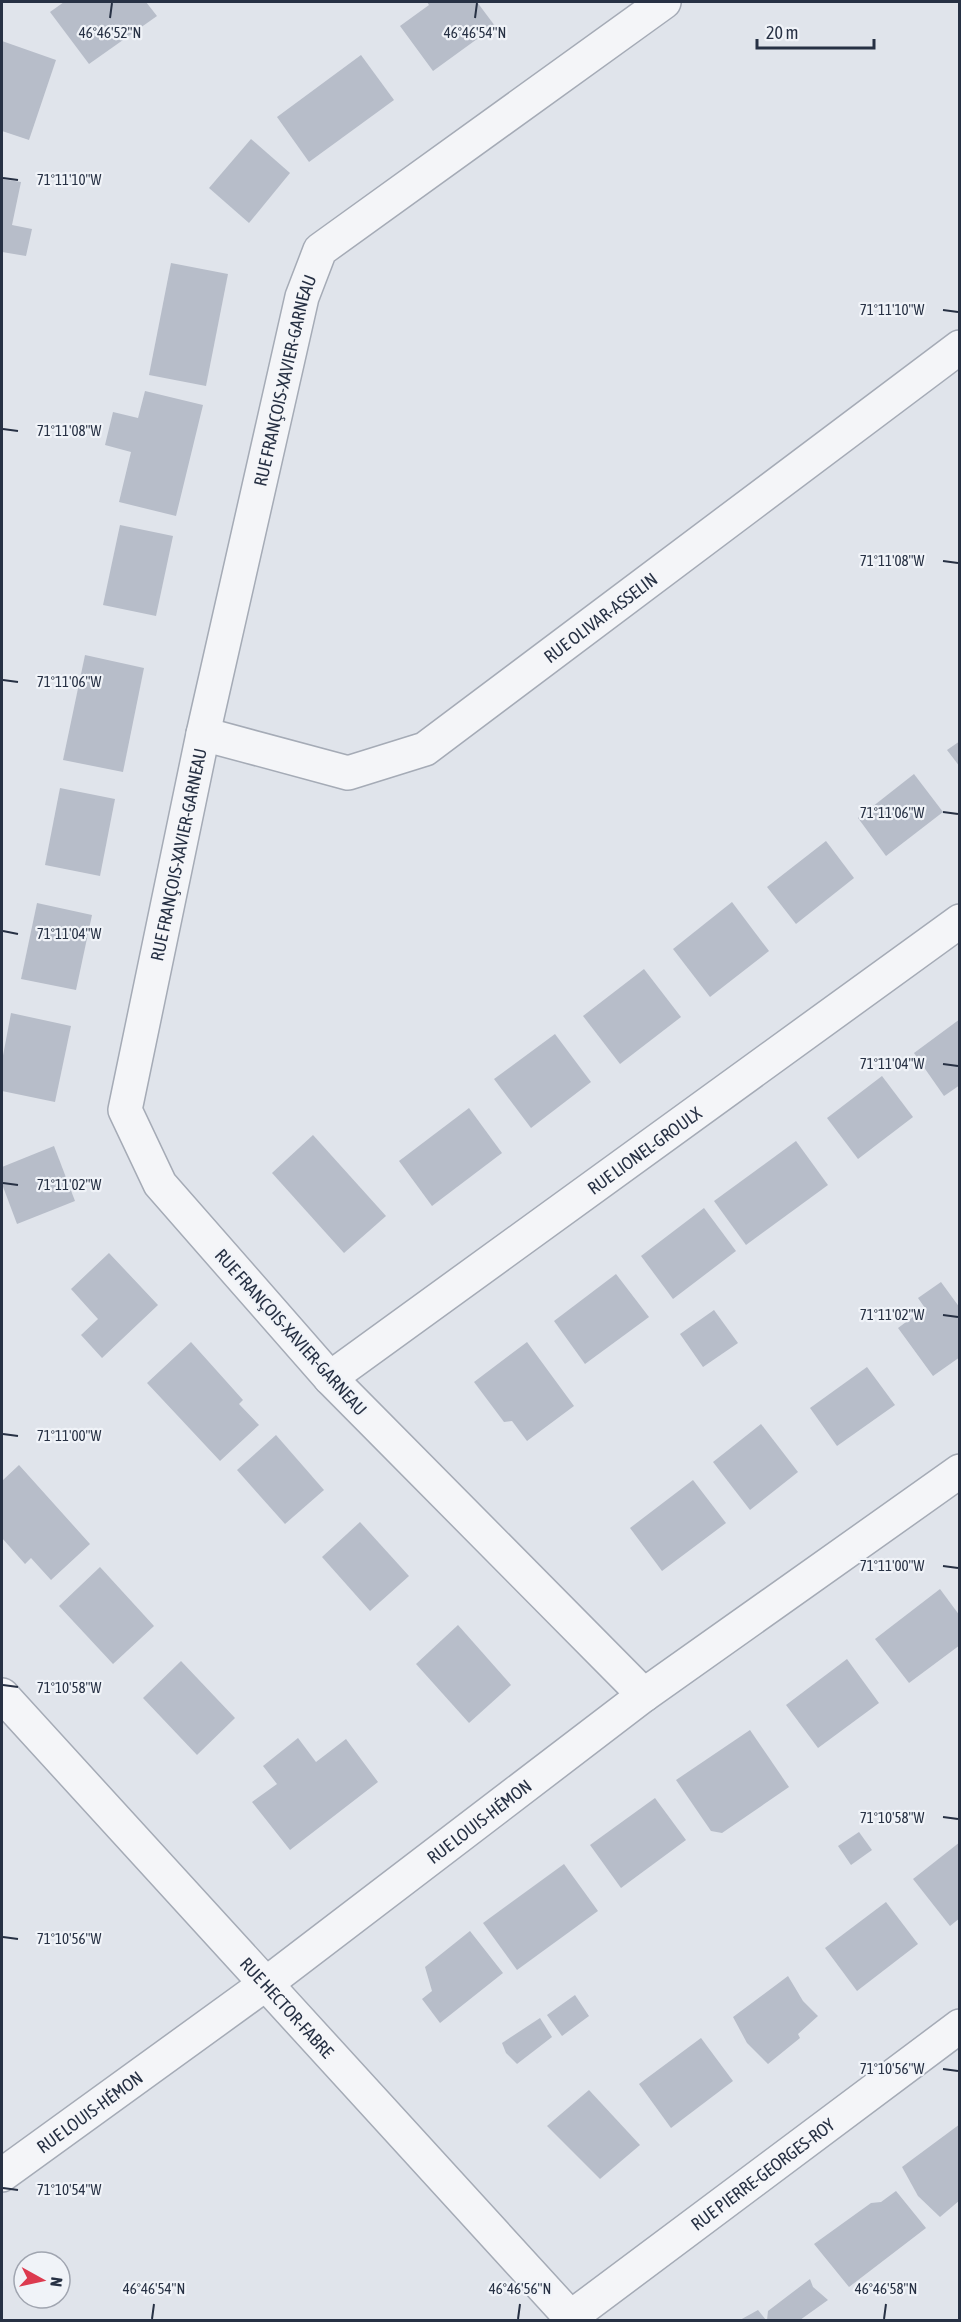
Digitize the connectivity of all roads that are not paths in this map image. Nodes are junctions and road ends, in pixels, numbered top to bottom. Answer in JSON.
{"nodes":[{"id":1,"x":664,"y":2,"type":"edge"},
{"id":2,"x":960,"y":347,"type":"edge"},
{"id":3,"x":203,"y":734,"type":"junction"},
{"id":4,"x":960,"y":921,"type":"edge"},
{"id":5,"x":330,"y":1378,"type":"junction"},
{"id":6,"x":960,"y":1471,"type":"edge"},
{"id":7,"x":2,"y":1695,"type":"edge"},
{"id":8,"x":644,"y":1695,"type":"junction"},
{"id":9,"x":267,"y":1983,"type":"junction"},
{"id":10,"x":960,"y":2026,"type":"edge"},
{"id":11,"x":2,"y":2175,"type":"edge"},
{"id":12,"x":570,"y":2320,"type":"edge"}],
"edges":[{"from":1,"to":3,"type":"street","name":"RUE FRANÇOIS-XAVIER-GARNEAU"},
{"from":2,"to":3,"type":"street","name":"RUE OLIVAR-ASSELIN"},
{"from":3,"to":5,"type":"street","name":"RUE FRANÇOIS-XAVIER-GARNEAU"},
{"from":4,"to":5,"type":"street","name":"RUE LIONEL-GROULX"},
{"from":5,"to":8,"type":"street","name":"RUE FRANÇOIS-XAVIER-GARNEAU"},
{"from":6,"to":8,"type":"street","name":"RUE LOUIS-HÉMON"},
{"from":7,"to":9,"type":"street","name":"RUE HECTOR-FABRE"},
{"from":8,"to":9,"type":"street","name":"RUE LOUIS-HÉMON"},
{"from":9,"to":11,"type":"street","name":"RUE LOUIS-HÉMON"},
{"from":9,"to":12,"type":"street","name":"RUE HECTOR-FABRE"},
{"from":10,"to":12,"type":"street","name":"RUE PIERRE-GEORGES-ROY"}]}
